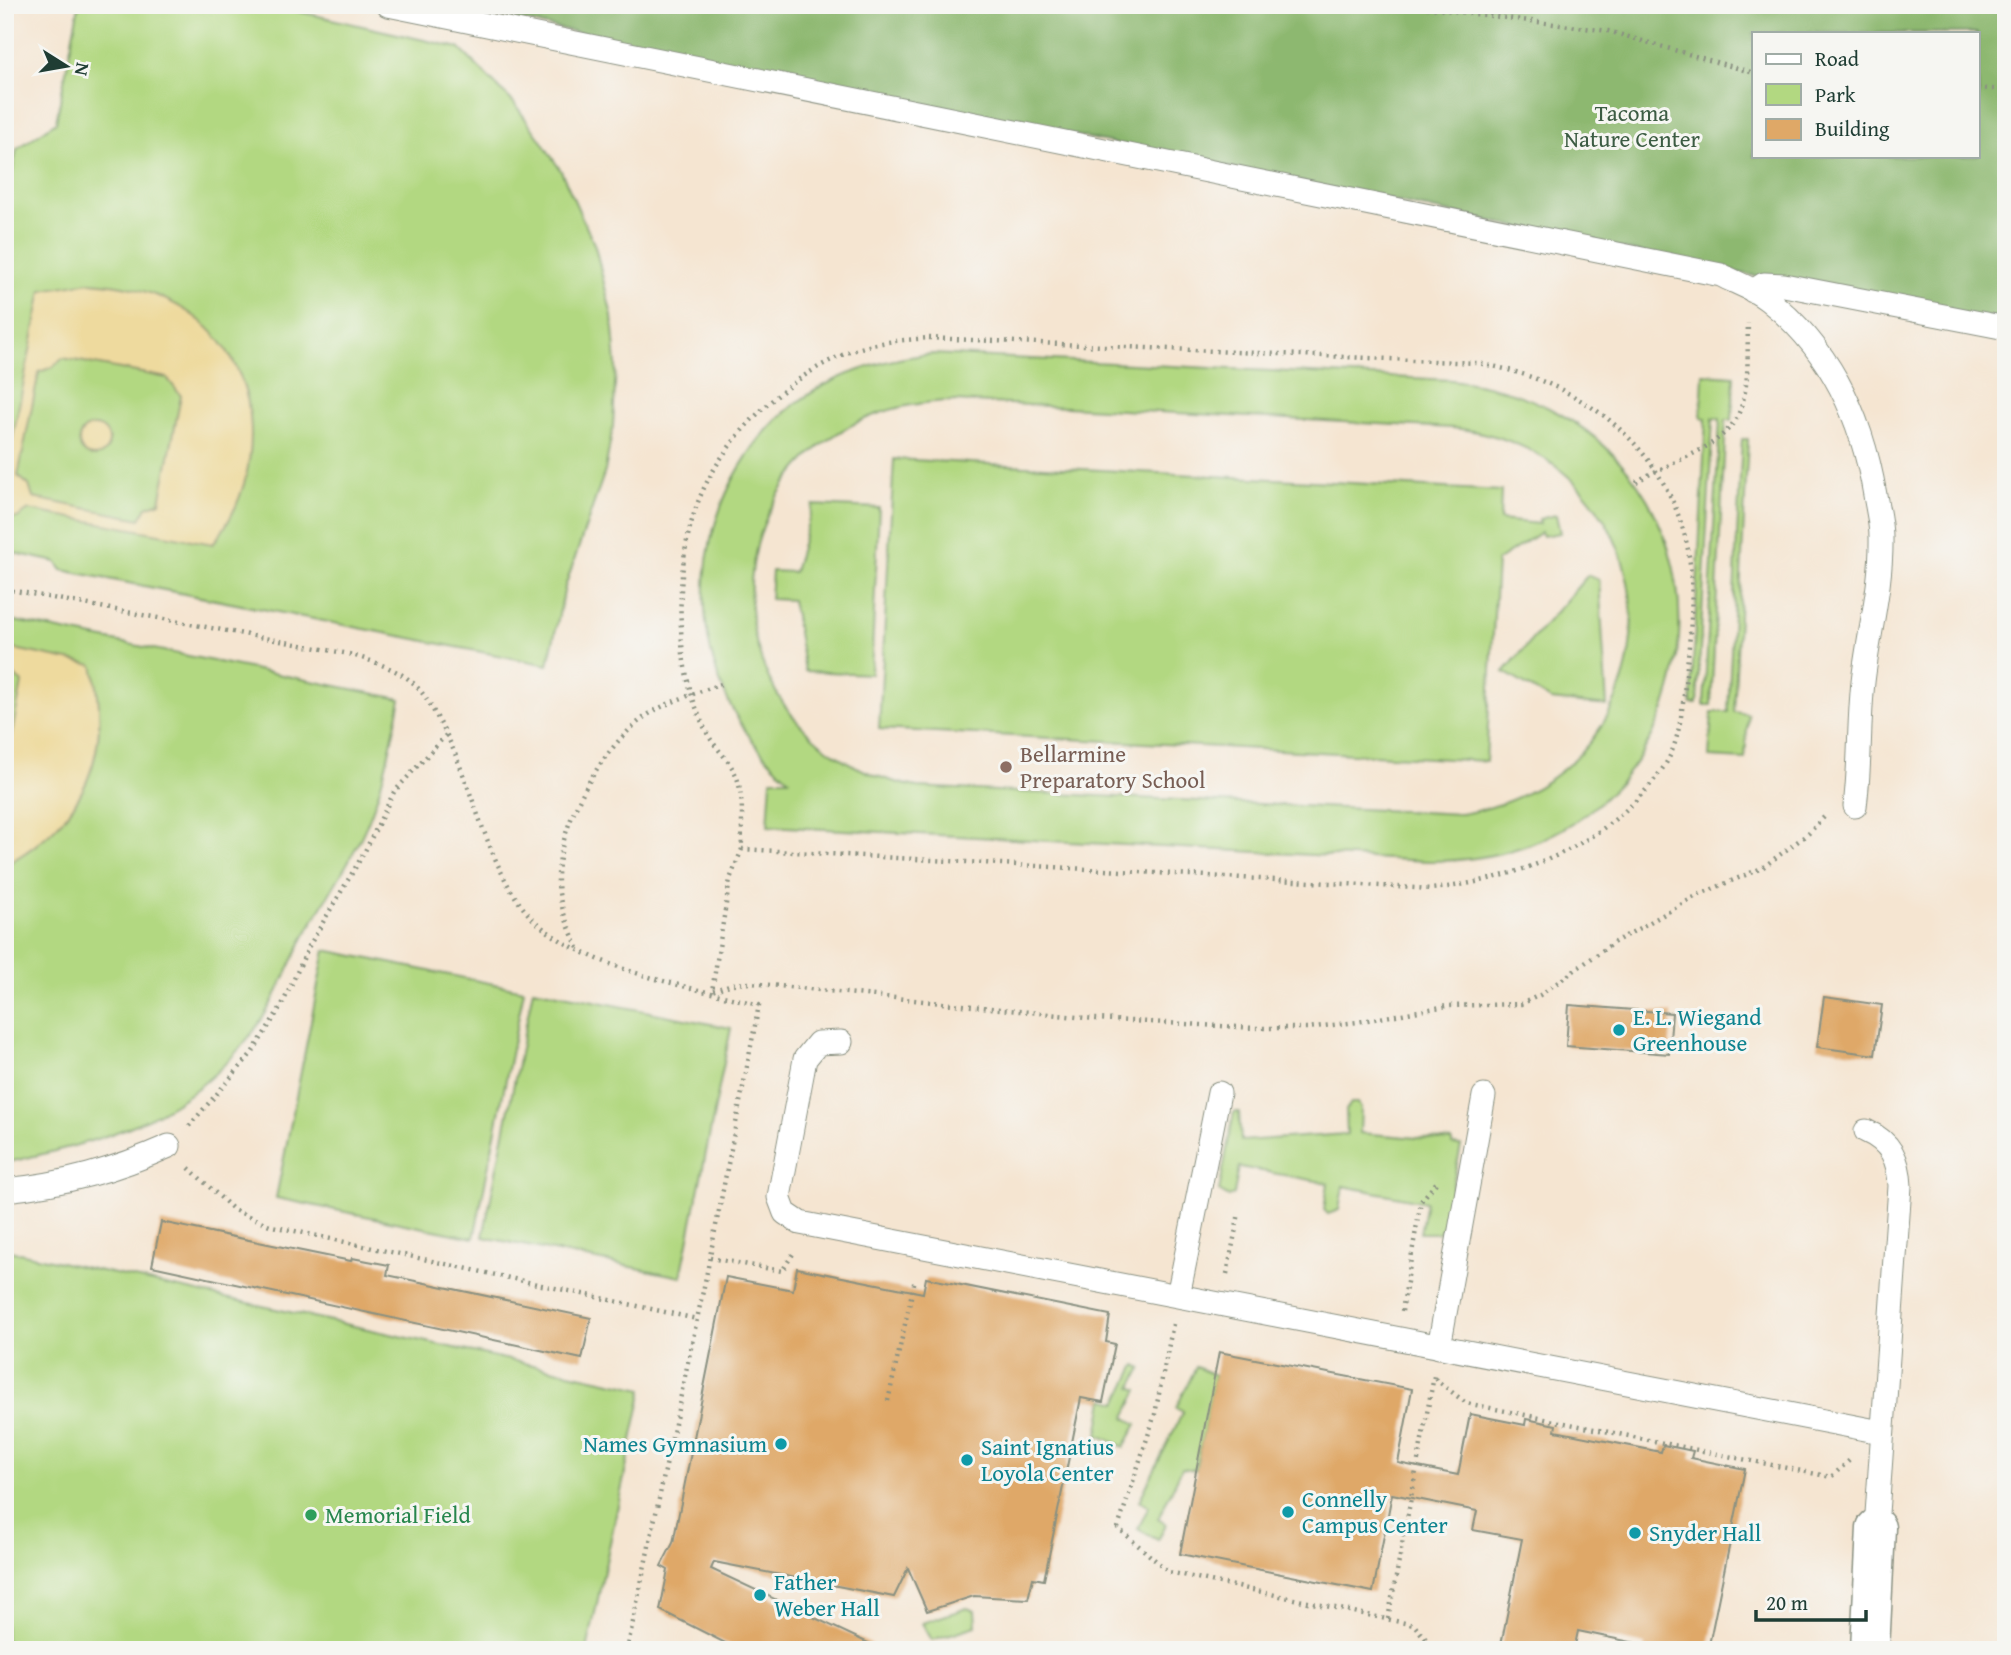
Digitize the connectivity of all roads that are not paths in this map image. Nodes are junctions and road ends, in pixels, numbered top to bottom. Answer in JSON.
{"nodes":[{"id":1,"x":388,"y":5,"type":"edge"},
{"id":2,"x":1753,"y":291,"type":"junction"},
{"id":3,"x":2006,"y":328,"type":"edge"},
{"id":4,"x":1855,"y":806,"type":"dead end"},
{"id":5,"x":841,"y":1042,"type":"dead end"},
{"id":6,"x":1219,"y":1093,"type":"dead end"},
{"id":7,"x":1484,"y":1096,"type":"dead end"},
{"id":8,"x":1866,"y":1131,"type":"dead end"},
{"id":9,"x":169,"y":1146,"type":"road end"},
{"id":10,"x":5,"y":1190,"type":"edge"},
{"id":11,"x":1178,"y":1296,"type":"junction"},
{"id":12,"x":1439,"y":1347,"type":"junction"},
{"id":13,"x":1881,"y":1433,"type":"junction"},
{"id":14,"x":1876,"y":1528,"type":"joint"},
{"id":15,"x":1870,"y":1650,"type":"edge"}],
"edges":[{"from":1,"to":2,"type":"lane"},
{"from":2,"to":3,"type":"lane"},
{"from":2,"to":4,"type":"lane"},
{"from":5,"to":11,"type":"lane"},
{"from":6,"to":11,"type":"lane"},
{"from":7,"to":12,"type":"lane"},
{"from":8,"to":13,"type":"lane"},
{"from":9,"to":10,"type":"lane"},
{"from":11,"to":12,"type":"lane"},
{"from":12,"to":13,"type":"lane"},
{"from":13,"to":14,"type":"lane"},
{"from":14,"to":15,"type":"street"}]}
